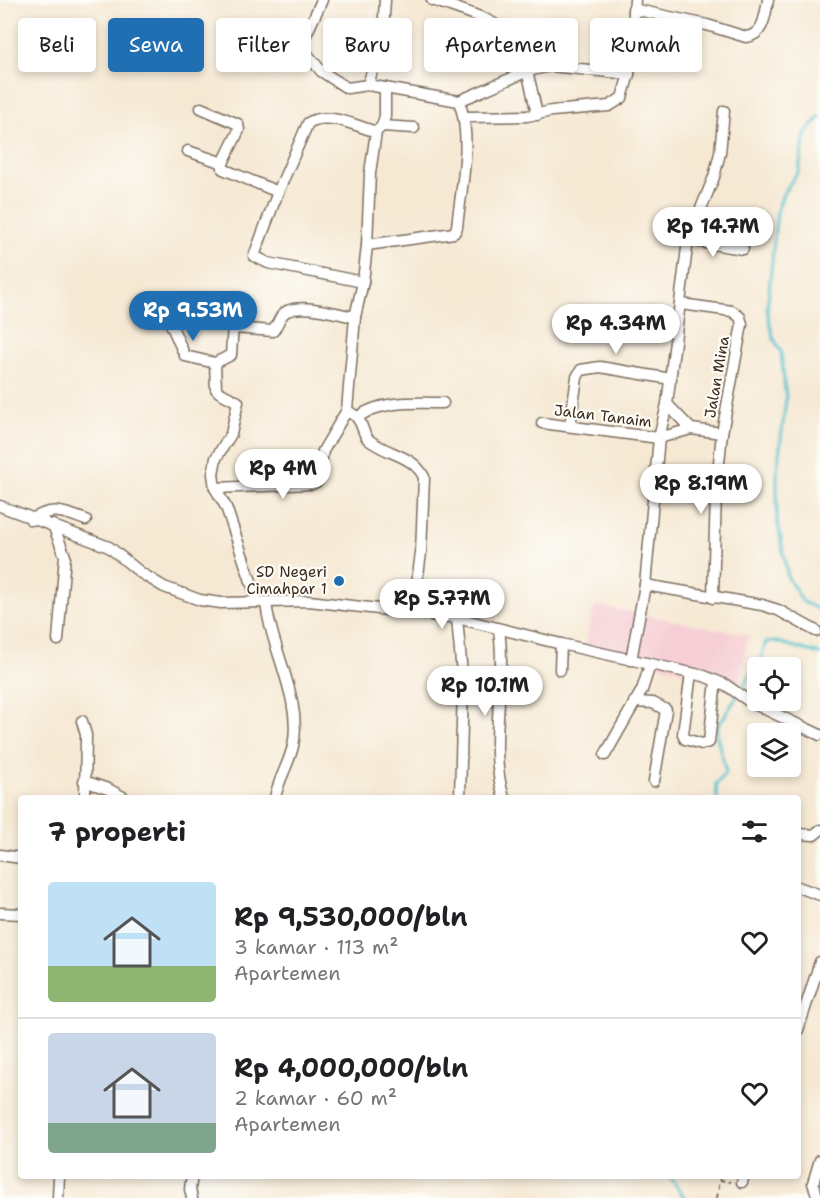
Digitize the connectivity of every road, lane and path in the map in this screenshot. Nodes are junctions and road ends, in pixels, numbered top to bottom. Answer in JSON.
{"nodes":[{"id":1,"x":322,"y":0,"type":"edge"},
{"id":2,"x":385,"y":0,"type":"edge"},
{"id":3,"x":432,"y":0,"type":"edge"},
{"id":4,"x":768,"y":0,"type":"edge"},
{"id":5,"x":634,"y":4,"type":"edge"},
{"id":6,"x":486,"y":18,"type":"edge"},
{"id":7,"x":578,"y":69,"type":"edge"},
{"id":8,"x":526,"y":72,"type":"edge"},
{"id":9,"x":528,"y":72,"type":"edge"},
{"id":10,"x":629,"y":74,"type":"joint"},
{"id":11,"x":368,"y":85,"type":"junction"},
{"id":12,"x":385,"y":88,"type":"junction"},
{"id":13,"x":459,"y":101,"type":"junction"},
{"id":14,"x":201,"y":108,"type":"dead end"},
{"id":15,"x":724,"y":111,"type":"dead end"},
{"id":16,"x":537,"y":115,"type":"junction"},
{"id":17,"x":465,"y":117,"type":"junction"},
{"id":18,"x":414,"y":128,"type":"dead end"},
{"id":19,"x":379,"y":129,"type":"junction"},
{"id":20,"x":188,"y":151,"type":"dead end"},
{"id":21,"x":223,"y":163,"type":"junction"},
{"id":22,"x":278,"y":192,"type":"junction"},
{"id":23,"x":688,"y":240,"type":"junction"},
{"id":24,"x":367,"y":245,"type":"junction"},
{"id":25,"x":743,"y":249,"type":"dead end"},
{"id":26,"x":363,"y":282,"type":"junction"},
{"id":27,"x":681,"y":304,"type":"junction"},
{"id":28,"x":234,"y":309,"type":"dead end"},
{"id":29,"x":355,"y":317,"type":"junction"},
{"id":30,"x":170,"y":322,"type":"dead end"},
{"id":31,"x":234,"y":328,"type":"junction"},
{"id":32,"x":215,"y":363,"type":"junction"},
{"id":33,"x":671,"y":379,"type":"junction"},
{"id":34,"x":442,"y":403,"type":"dead end"},
{"id":35,"x":667,"y":405,"type":"junction"},
{"id":36,"x":347,"y":410,"type":"junction"},
{"id":37,"x":358,"y":417,"type":"junction"},
{"id":38,"x":542,"y":423,"type":"dead end"},
{"id":39,"x":570,"y":426,"type":"junction"},
{"id":40,"x":691,"y":429,"type":"junction"},
{"id":41,"x":722,"y":433,"type":"junction"},
{"id":42,"x":659,"y":438,"type":"junction"},
{"id":43,"x":215,"y":488,"type":"junction"},
{"id":44,"x":0,"y":506,"type":"edge"},
{"id":45,"x":31,"y":520,"type":"junction"},
{"id":46,"x":86,"y":520,"type":"dead end"},
{"id":47,"x":53,"y":525,"type":"junction"},
{"id":48,"x":645,"y":585,"type":"junction"},
{"id":49,"x":713,"y":598,"type":"junction"},
{"id":50,"x":262,"y":602,"type":"junction"},
{"id":51,"x":413,"y":612,"type":"junction"},
{"id":52,"x":457,"y":618,"type":"junction"},
{"id":53,"x":499,"y":630,"type":"junction"},
{"id":54,"x":816,"y":631,"type":"dead end"},
{"id":55,"x":58,"y":640,"type":"dead end"},
{"id":56,"x":561,"y":645,"type":"junction"},
{"id":57,"x":632,"y":660,"type":"junction"},
{"id":58,"x":650,"y":665,"type":"junction"},
{"id":59,"x":560,"y":670,"type":"dead end"},
{"id":60,"x":691,"y":673,"type":"junction"},
{"id":61,"x":721,"y":683,"type":"junction"},
{"id":62,"x":634,"y":702,"type":"junction"},
{"id":63,"x":82,"y":721,"type":"dead end"},
{"id":64,"x":820,"y":735,"type":"edge"},
{"id":65,"x":605,"y":755,"type":"dead end"},
{"id":66,"x":654,"y":781,"type":"dead end"},
{"id":67,"x":84,"y":782,"type":"junction"},
{"id":68,"x":85,"y":795,"type":"edge"},
{"id":69,"x":119,"y":795,"type":"edge"},
{"id":70,"x":276,"y":795,"type":"edge"},
{"id":71,"x":460,"y":795,"type":"edge"},
{"id":72,"x":503,"y":795,"type":"edge"},
{"id":73,"x":820,"y":830,"type":"edge"},
{"id":74,"x":801,"y":834,"type":"edge"},
{"id":75,"x":0,"y":855,"type":"edge"},
{"id":76,"x":18,"y":858,"type":"edge"},
{"id":77,"x":801,"y":888,"type":"edge"},
{"id":78,"x":820,"y":895,"type":"edge"},
{"id":79,"x":0,"y":913,"type":"edge"},
{"id":80,"x":18,"y":914,"type":"edge"},
{"id":81,"x":820,"y":963,"type":"edge"},
{"id":82,"x":801,"y":1020,"type":"edge"},
{"id":83,"x":820,"y":1160,"type":"edge"},
{"id":84,"x":59,"y":1179,"type":"edge"},
{"id":85,"x":192,"y":1179,"type":"edge"},
{"id":86,"x":743,"y":1179,"type":"edge"},
{"id":87,"x":58,"y":1198,"type":"edge"},
{"id":88,"x":192,"y":1198,"type":"edge"},
{"id":89,"x":717,"y":1198,"type":"edge"},
{"id":90,"x":818,"y":1198,"type":"edge"}],
"edges":[{"from":1,"to":11,"type":"street"},
{"from":2,"to":11,"type":"street"},
{"from":3,"to":6,"type":"street"},
{"from":4,"to":5,"type":"street"},
{"from":7,"to":10,"type":"street"},
{"from":8,"to":13,"type":"street"},
{"from":9,"to":16,"type":"street"},
{"from":10,"to":16,"type":"street"},
{"from":11,"to":12,"type":"street"},
{"from":12,"to":13,"type":"street"},
{"from":12,"to":19,"type":"street"},
{"from":13,"to":17,"type":"street"},
{"from":14,"to":21,"type":"street"},
{"from":15,"to":23,"type":"street"},
{"from":16,"to":17,"type":"street"},
{"from":17,"to":24,"type":"street"},
{"from":18,"to":19,"type":"street"},
{"from":19,"to":22,"type":"street"},
{"from":19,"to":24,"type":"street"},
{"from":20,"to":21,"type":"street"},
{"from":21,"to":22,"type":"street"},
{"from":22,"to":26,"type":"street"},
{"from":23,"to":25,"type":"street"},
{"from":23,"to":27,"type":"street"},
{"from":24,"to":26,"type":"street"},
{"from":26,"to":29,"type":"street"},
{"from":27,"to":33,"type":"street"},
{"from":27,"to":41,"type":"street","name":"Jalan Mina"},
{"from":28,"to":31,"type":"street"},
{"from":29,"to":31,"type":"street"},
{"from":29,"to":36,"type":"street"},
{"from":30,"to":32,"type":"street"},
{"from":31,"to":32,"type":"street"},
{"from":32,"to":43,"type":"street"},
{"from":33,"to":35,"type":"street"},
{"from":33,"to":39,"type":"street"},
{"from":34,"to":37,"type":"street"},
{"from":35,"to":40,"type":"street"},
{"from":35,"to":42,"type":"street"},
{"from":36,"to":37,"type":"street"},
{"from":36,"to":43,"type":"street"},
{"from":37,"to":51,"type":"street"},
{"from":38,"to":39,"type":"street","name":"Jalan Tanaim"},
{"from":39,"to":42,"type":"street","name":"Jalan Tanaim"},
{"from":40,"to":41,"type":"street"},
{"from":40,"to":42,"type":"street"},
{"from":41,"to":49,"type":"street"},
{"from":42,"to":48,"type":"street"},
{"from":43,"to":50,"type":"street"},
{"from":44,"to":45,"type":"street"},
{"from":45,"to":46,"type":"street"},
{"from":45,"to":47,"type":"street"},
{"from":47,"to":50,"type":"street"},
{"from":47,"to":55,"type":"street"},
{"from":48,"to":49,"type":"street"},
{"from":48,"to":57,"type":"street"},
{"from":49,"to":54,"type":"street"},
{"from":50,"to":51,"type":"street"},
{"from":50,"to":70,"type":"street"},
{"from":51,"to":52,"type":"street"},
{"from":52,"to":53,"type":"street"},
{"from":52,"to":71,"type":"street"},
{"from":53,"to":56,"type":"street"},
{"from":53,"to":72,"type":"street"},
{"from":56,"to":57,"type":"street"},
{"from":56,"to":59,"type":"street"},
{"from":57,"to":58,"type":"street"},
{"from":58,"to":60,"type":"street"},
{"from":58,"to":62,"type":"street"},
{"from":60,"to":61,"type":"street"},
{"from":60,"to":61,"type":"street"},
{"from":61,"to":64,"type":"street"},
{"from":62,"to":65,"type":"street"},
{"from":62,"to":66,"type":"street"},
{"from":63,"to":67,"type":"street"},
{"from":67,"to":68,"type":"street"},
{"from":67,"to":69,"type":"street"},
{"from":73,"to":74,"type":"street"},
{"from":75,"to":76,"type":"street"},
{"from":77,"to":78,"type":"street"},
{"from":79,"to":80,"type":"street"},
{"from":81,"to":82,"type":"street"},
{"from":83,"to":90,"type":"street"},
{"from":84,"to":87,"type":"street"},
{"from":85,"to":88,"type":"street"},
{"from":86,"to":89,"type":"path"}]}
